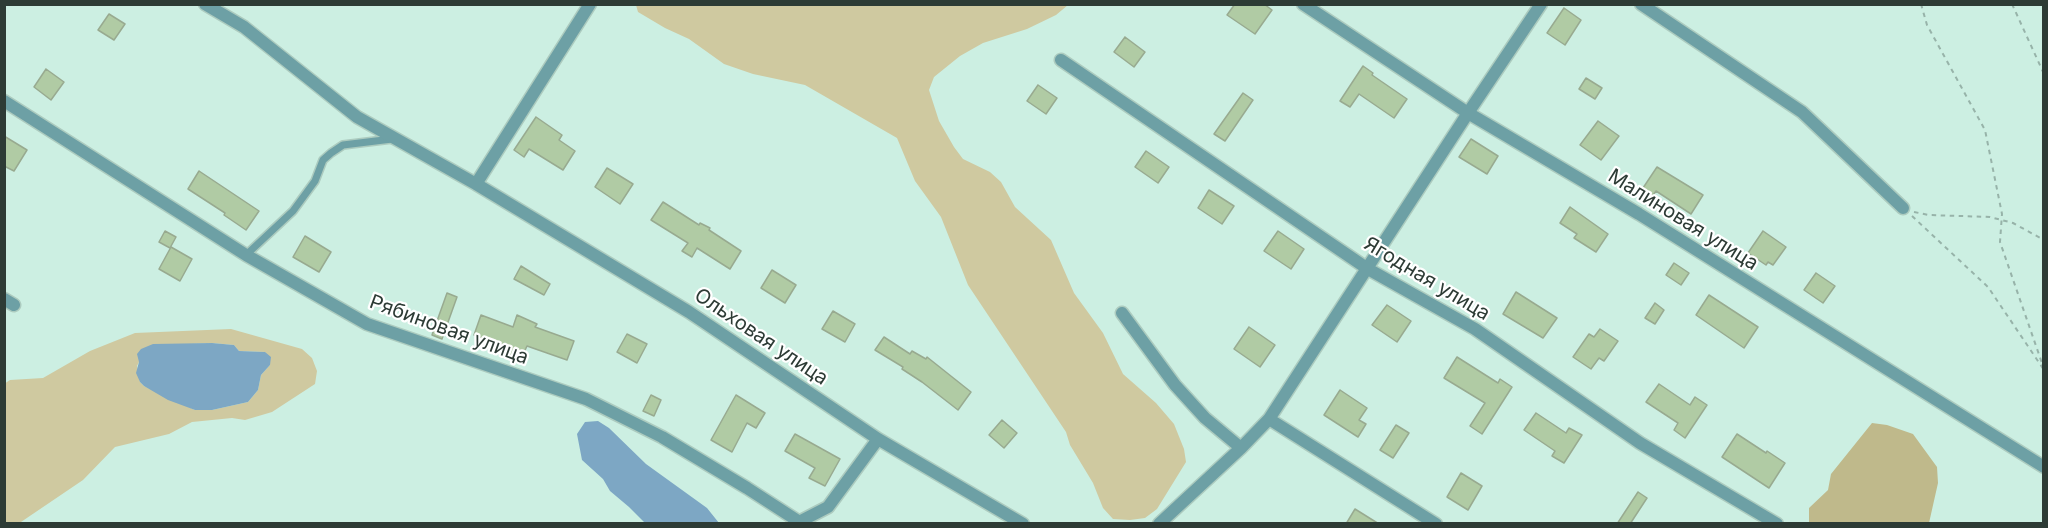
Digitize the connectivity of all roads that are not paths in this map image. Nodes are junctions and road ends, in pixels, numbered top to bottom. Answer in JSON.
{"nodes":[{"id":1,"x":205,"y":4,"type":"edge"},
{"id":2,"x":590,"y":4,"type":"edge"},
{"id":3,"x":1303,"y":4,"type":"edge"},
{"id":4,"x":1541,"y":4,"type":"edge"},
{"id":5,"x":1641,"y":4,"type":"edge"},
{"id":6,"x":1061,"y":60,"type":"dead end"},
{"id":7,"x":4,"y":100,"type":"edge"},
{"id":8,"x":1468,"y":113,"type":"junction"},
{"id":9,"x":394,"y":139,"type":"junction"},
{"id":10,"x":476,"y":184,"type":"junction"},
{"id":11,"x":1903,"y":208,"type":"road end"},
{"id":12,"x":246,"y":255,"type":"junction"},
{"id":13,"x":1368,"y":269,"type":"junction"},
{"id":14,"x":1122,"y":313,"type":"dead end"},
{"id":15,"x":1269,"y":419,"type":"junction"},
{"id":16,"x":878,"y":439,"type":"junction"},
{"id":17,"x":1241,"y":448,"type":"junction"},
{"id":18,"x":2043,"y":467,"type":"edge"},
{"id":19,"x":797,"y":522,"type":"edge"},
{"id":20,"x":1023,"y":524,"type":"edge"},
{"id":21,"x":1159,"y":524,"type":"edge"},
{"id":22,"x":1436,"y":524,"type":"edge"},
{"id":23,"x":1777,"y":524,"type":"edge"}],
"edges":[{"from":1,"to":9,"type":"street","name":"Ольховая улица"},
{"from":2,"to":10,"type":"street"},
{"from":3,"to":8,"type":"street","name":"Малиновая улица"},
{"from":4,"to":8,"type":"street"},
{"from":5,"to":11,"type":"street"},
{"from":6,"to":13,"type":"street","name":"Ягодная улица"},
{"from":7,"to":12,"type":"street","name":"Рябиновая улица"},
{"from":8,"to":13,"type":"street"},
{"from":8,"to":18,"type":"street","name":"Малиновая улица"},
{"from":9,"to":10,"type":"street","name":"Ольховая улица"},
{"from":9,"to":12,"type":"lane"},
{"from":10,"to":16,"type":"street","name":"Ольховая улица"},
{"from":12,"to":19,"type":"street","name":"Рябиновая улица"},
{"from":13,"to":15,"type":"street"},
{"from":13,"to":23,"type":"street","name":"Ягодная улица"},
{"from":14,"to":17,"type":"street"},
{"from":15,"to":17,"type":"street"},
{"from":15,"to":22,"type":"street"},
{"from":16,"to":19,"type":"street"},
{"from":16,"to":20,"type":"street","name":"Ольховая улица"},
{"from":17,"to":21,"type":"street"}]}
